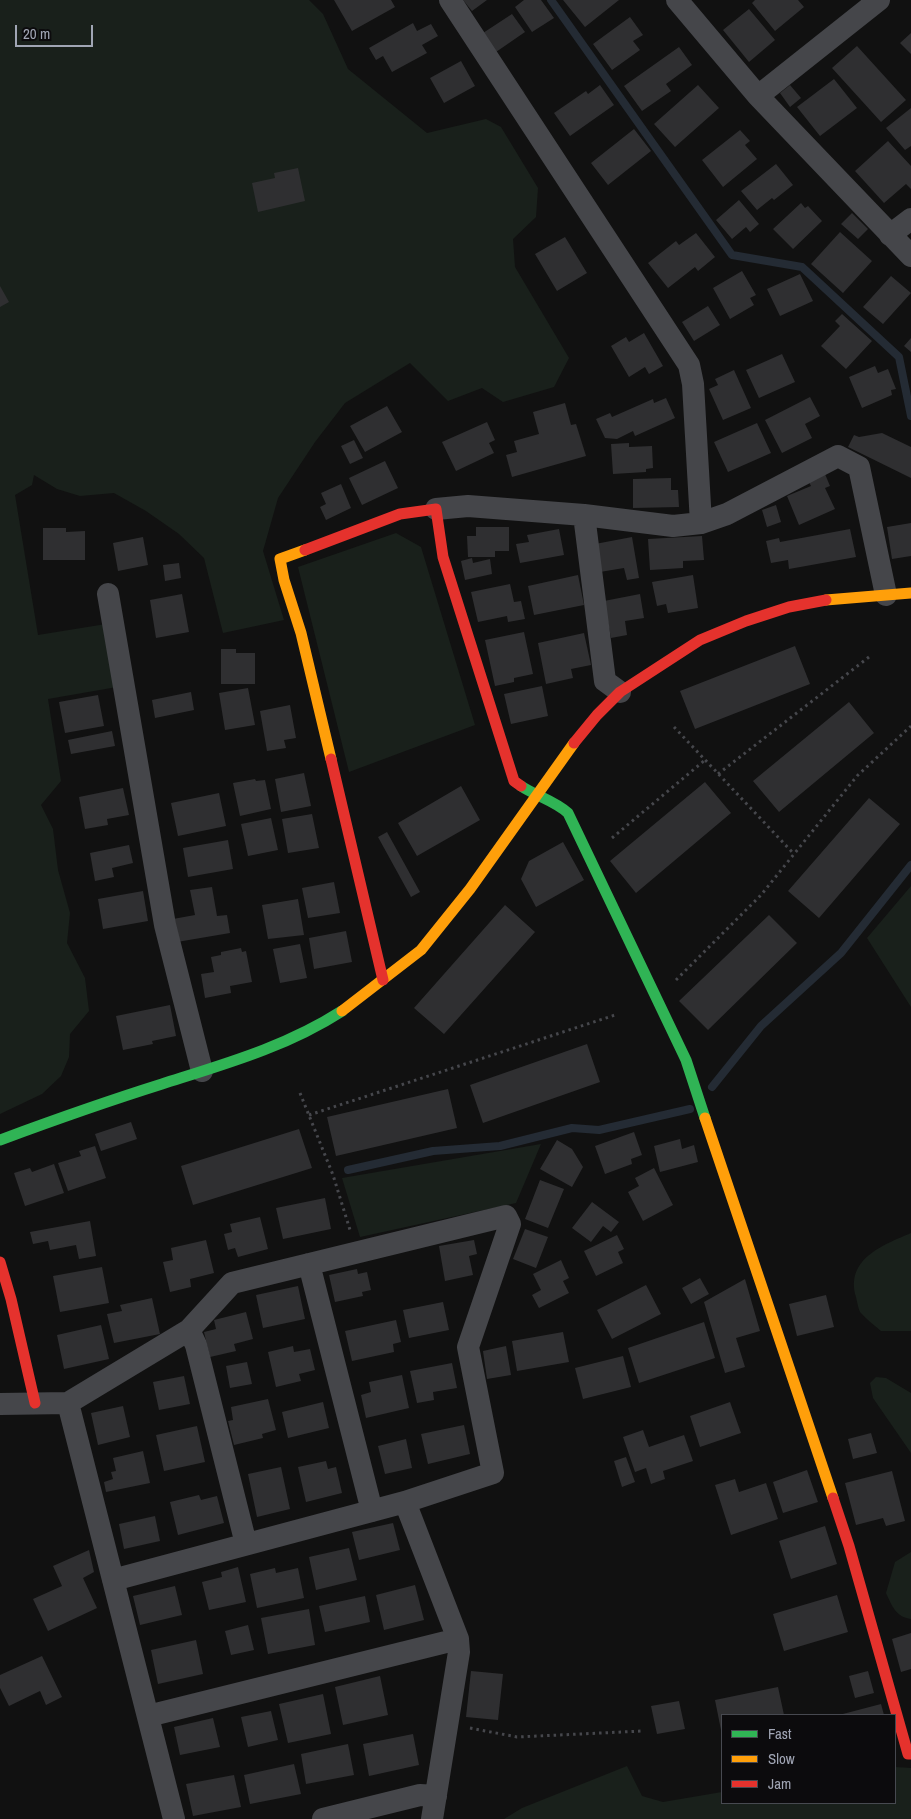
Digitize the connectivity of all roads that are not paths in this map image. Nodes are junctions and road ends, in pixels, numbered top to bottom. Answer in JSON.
{"nodes":[{"id":1,"x":450,"y":0,"type":"edge"},
{"id":2,"x":677,"y":0,"type":"edge"},
{"id":3,"x":880,"y":0,"type":"edge"},
{"id":4,"x":758,"y":96,"type":"junction"},
{"id":5,"x":911,"y":219,"type":"edge"},
{"id":6,"x":890,"y":235,"type":"junction"},
{"id":7,"x":911,"y":256,"type":"edge"},
{"id":8,"x":436,"y":509,"type":"junction"},
{"id":9,"x":584,"y":515,"type":"junction"},
{"id":10,"x":701,"y":523,"type":"junction"},
{"id":11,"x":911,"y":593,"type":"edge"},
{"id":12,"x":108,"y":594,"type":"dead end"},
{"id":13,"x":886,"y":594,"type":"junction"},
{"id":14,"x":620,"y":692,"type":"junction"},
{"id":15,"x":535,"y":795,"type":"junction"},
{"id":16,"x":383,"y":980,"type":"junction"},
{"id":17,"x":202,"y":1071,"type":"junction"},
{"id":18,"x":0,"y":1140,"type":"edge"},
{"id":19,"x":0,"y":1262,"type":"edge"},
{"id":20,"x":309,"y":1264,"type":"junction"},
{"id":21,"x":189,"y":1330,"type":"junction"},
{"id":22,"x":68,"y":1402,"type":"junction"},
{"id":23,"x":35,"y":1403,"type":"junction"},
{"id":24,"x":0,"y":1404,"type":"edge"},
{"id":25,"x":405,"y":1502,"type":"junction"},
{"id":26,"x":372,"y":1510,"type":"junction"},
{"id":27,"x":246,"y":1544,"type":"junction"},
{"id":28,"x":112,"y":1580,"type":"junction"},
{"id":29,"x":458,"y":1639,"type":"junction"},
{"id":30,"x":148,"y":1716,"type":"junction"},
{"id":31,"x":911,"y":1754,"type":"edge"},
{"id":32,"x":436,"y":1796,"type":"junction"},
{"id":33,"x":174,"y":1819,"type":"edge"},
{"id":34,"x":324,"y":1819,"type":"edge"},
{"id":35,"x":432,"y":1819,"type":"edge"}],
"edges":[{"from":1,"to":10,"type":"street"},
{"from":2,"to":4,"type":"street"},
{"from":3,"to":4,"type":"street"},
{"from":4,"to":6,"type":"street"},
{"from":5,"to":6,"type":"street"},
{"from":6,"to":7,"type":"street"},
{"from":8,"to":9,"type":"street"},
{"from":8,"to":15,"type":"street"},
{"from":8,"to":16,"type":"street"},
{"from":9,"to":10,"type":"street"},
{"from":9,"to":14,"type":"street"},
{"from":10,"to":13,"type":"street"},
{"from":11,"to":13,"type":"street"},
{"from":12,"to":17,"type":"street"},
{"from":13,"to":14,"type":"street"},
{"from":14,"to":15,"type":"street"},
{"from":15,"to":16,"type":"street"},
{"from":15,"to":31,"type":"street"},
{"from":16,"to":17,"type":"street"},
{"from":17,"to":18,"type":"street"},
{"from":19,"to":23,"type":"street"},
{"from":20,"to":21,"type":"street"},
{"from":20,"to":25,"type":"street"},
{"from":20,"to":26,"type":"street"},
{"from":21,"to":22,"type":"street"},
{"from":21,"to":27,"type":"street"},
{"from":22,"to":23,"type":"street"},
{"from":22,"to":28,"type":"street"},
{"from":23,"to":24,"type":"street"},
{"from":25,"to":26,"type":"street"},
{"from":25,"to":29,"type":"street"},
{"from":26,"to":27,"type":"street"},
{"from":27,"to":28,"type":"street"},
{"from":28,"to":30,"type":"street"},
{"from":29,"to":30,"type":"street"},
{"from":29,"to":32,"type":"street"},
{"from":30,"to":33,"type":"street"},
{"from":32,"to":34,"type":"street"},
{"from":32,"to":35,"type":"street"}]}
